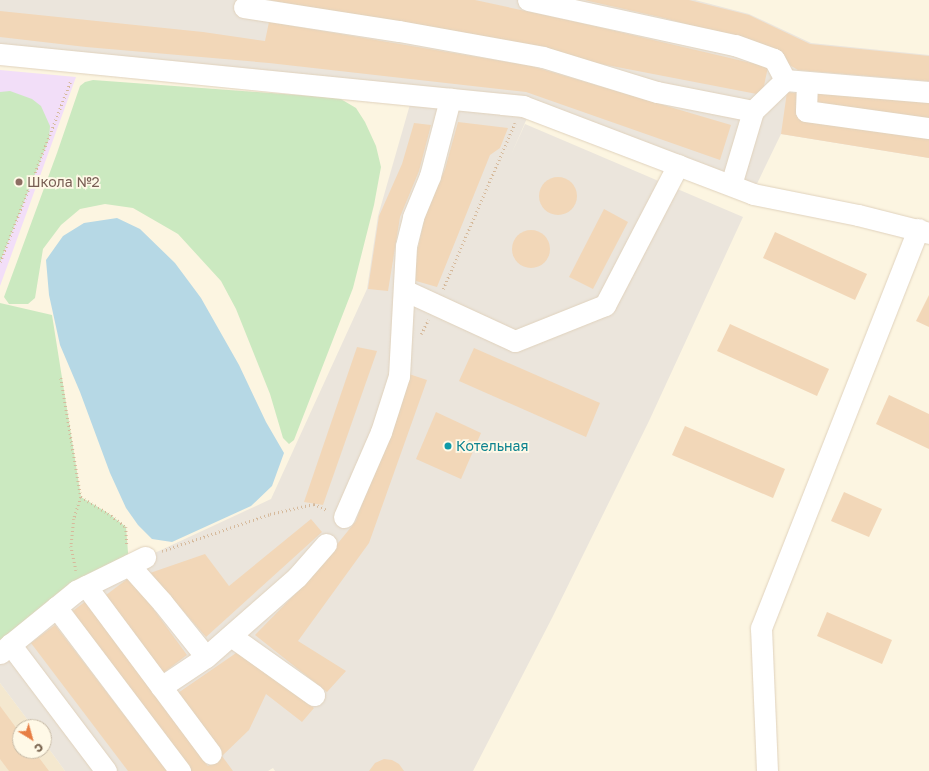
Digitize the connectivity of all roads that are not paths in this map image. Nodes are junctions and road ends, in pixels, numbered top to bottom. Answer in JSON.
{"nodes":[{"id":1,"x":528,"y":0,"type":"edge"},
{"id":2,"x":244,"y":7,"type":"dead end"},
{"id":3,"x":0,"y":54,"type":"edge"},
{"id":4,"x":785,"y":80,"type":"junction"},
{"id":5,"x":807,"y":82,"type":"junction"},
{"id":6,"x":929,"y":92,"type":"edge"},
{"id":7,"x":450,"y":98,"type":"junction"},
{"id":8,"x":753,"y":110,"type":"junction"},
{"id":9,"x":929,"y":128,"type":"edge"},
{"id":10,"x":678,"y":165,"type":"junction"},
{"id":11,"x":731,"y":186,"type":"junction"},
{"id":12,"x":923,"y":231,"type":"edge"},
{"id":13,"x":404,"y":290,"type":"junction"},
{"id":14,"x":344,"y":517,"type":"road end"},
{"id":15,"x":326,"y":544,"type":"dead end"},
{"id":16,"x":86,"y":586,"type":"junction"},
{"id":17,"x":62,"y":602,"type":"junction"},
{"id":18,"x":231,"y":636,"type":"junction"},
{"id":19,"x":5,"y":649,"type":"edge"},
{"id":20,"x":206,"y":657,"type":"junction"},
{"id":21,"x":161,"y":687,"type":"junction"},
{"id":22,"x":314,"y":695,"type":"dead end"},
{"id":23,"x":211,"y":754,"type":"dead end"},
{"id":24,"x":106,"y":771,"type":"edge"},
{"id":25,"x":180,"y":771,"type":"edge"},
{"id":26,"x":767,"y":771,"type":"edge"}],
"edges":[{"from":1,"to":4,"type":"street"},
{"from":2,"to":8,"type":"street"},
{"from":3,"to":7,"type":"street"},
{"from":4,"to":5,"type":"street"},
{"from":4,"to":8,"type":"street"},
{"from":5,"to":6,"type":"street"},
{"from":5,"to":9,"type":"street"},
{"from":7,"to":10,"type":"street"},
{"from":7,"to":13,"type":"street"},
{"from":8,"to":11,"type":"street"},
{"from":10,"to":11,"type":"street"},
{"from":10,"to":13,"type":"street"},
{"from":11,"to":12,"type":"street"},
{"from":12,"to":26,"type":"street"},
{"from":13,"to":14,"type":"street"},
{"from":15,"to":18,"type":"street"},
{"from":16,"to":17,"type":"street"},
{"from":16,"to":20,"type":"street"},
{"from":16,"to":21,"type":"street"},
{"from":17,"to":19,"type":"street"},
{"from":17,"to":25,"type":"street"},
{"from":18,"to":20,"type":"street"},
{"from":18,"to":22,"type":"street"},
{"from":19,"to":24,"type":"street"},
{"from":20,"to":21,"type":"street"},
{"from":21,"to":23,"type":"street"}]}
